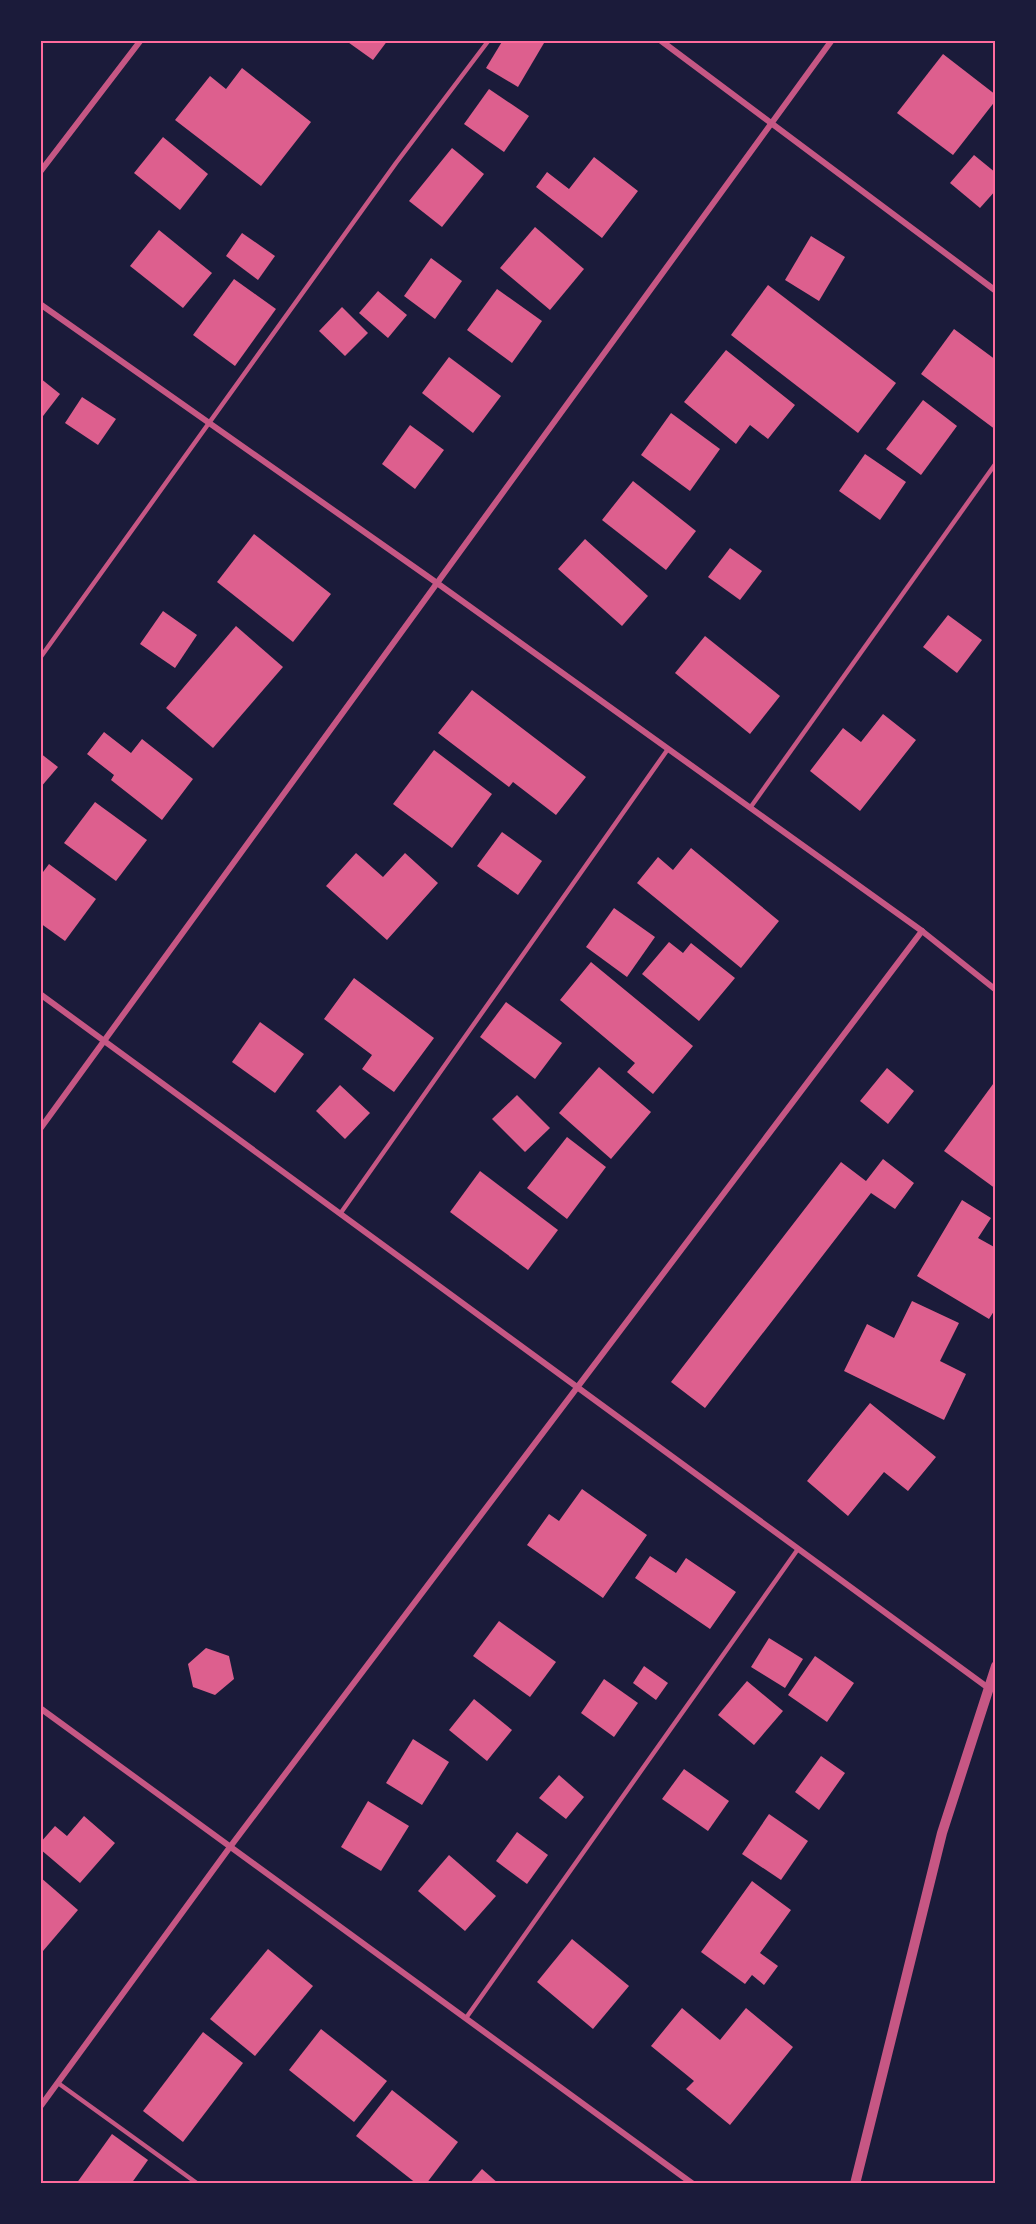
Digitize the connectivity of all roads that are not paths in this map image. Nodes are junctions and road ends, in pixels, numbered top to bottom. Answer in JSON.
{"nodes":[{"id":1,"x":141,"y":40,"type":"edge"},
{"id":2,"x":489,"y":40,"type":"edge"},
{"id":3,"x":660,"y":40,"type":"edge"},
{"id":4,"x":832,"y":40,"type":"edge"},
{"id":5,"x":772,"y":123,"type":"junction"},
{"id":6,"x":40,"y":172,"type":"edge"},
{"id":7,"x":996,"y":291,"type":"edge"},
{"id":8,"x":40,"y":304,"type":"edge"},
{"id":9,"x":211,"y":422,"type":"junction"},
{"id":10,"x":996,"y":463,"type":"edge"},
{"id":11,"x":437,"y":583,"type":"junction"},
{"id":12,"x":40,"y":658,"type":"edge"},
{"id":13,"x":668,"y":749,"type":"junction"},
{"id":14,"x":750,"y":808,"type":"junction"},
{"id":15,"x":922,"y":931,"type":"junction"},
{"id":16,"x":996,"y":990,"type":"edge"},
{"id":17,"x":40,"y":994,"type":"edge"},
{"id":18,"x":104,"y":1041,"type":"junction"},
{"id":19,"x":40,"y":1129,"type":"edge"},
{"id":20,"x":340,"y":1214,"type":"junction"},
{"id":21,"x":576,"y":1387,"type":"junction"},
{"id":22,"x":798,"y":1549,"type":"junction"},
{"id":23,"x":996,"y":1665,"type":"edge"},
{"id":24,"x":987,"y":1687,"type":"junction"},
{"id":25,"x":40,"y":1708,"type":"edge"},
{"id":26,"x":230,"y":1846,"type":"junction"},
{"id":27,"x":466,"y":2018,"type":"junction"},
{"id":28,"x":58,"y":2083,"type":"junction"},
{"id":29,"x":40,"y":2107,"type":"edge"},
{"id":30,"x":198,"y":2184,"type":"edge"},
{"id":31,"x":693,"y":2184,"type":"edge"},
{"id":32,"x":855,"y":2184,"type":"edge"}],
"edges":[{"from":1,"to":6,"type":"street"},
{"from":2,"to":9,"type":"lane"},
{"from":3,"to":5,"type":"street"},
{"from":4,"to":5,"type":"street"},
{"from":5,"to":7,"type":"street"},
{"from":5,"to":11,"type":"street"},
{"from":8,"to":9,"type":"street"},
{"from":9,"to":11,"type":"street"},
{"from":9,"to":12,"type":"lane"},
{"from":10,"to":14,"type":"lane"},
{"from":11,"to":13,"type":"street"},
{"from":11,"to":18,"type":"street"},
{"from":13,"to":14,"type":"street"},
{"from":13,"to":20,"type":"lane"},
{"from":14,"to":15,"type":"street"},
{"from":15,"to":16,"type":"street"},
{"from":15,"to":21,"type":"street"},
{"from":17,"to":18,"type":"street"},
{"from":18,"to":19,"type":"street"},
{"from":18,"to":20,"type":"street"},
{"from":20,"to":21,"type":"street"},
{"from":21,"to":22,"type":"street"},
{"from":21,"to":26,"type":"street"},
{"from":22,"to":24,"type":"street"},
{"from":22,"to":27,"type":"lane"},
{"from":23,"to":24,"type":"street"},
{"from":24,"to":32,"type":"street"},
{"from":25,"to":26,"type":"street"},
{"from":26,"to":27,"type":"street"},
{"from":26,"to":28,"type":"street"},
{"from":27,"to":31,"type":"street"},
{"from":28,"to":29,"type":"street"},
{"from":28,"to":30,"type":"lane"}]}
